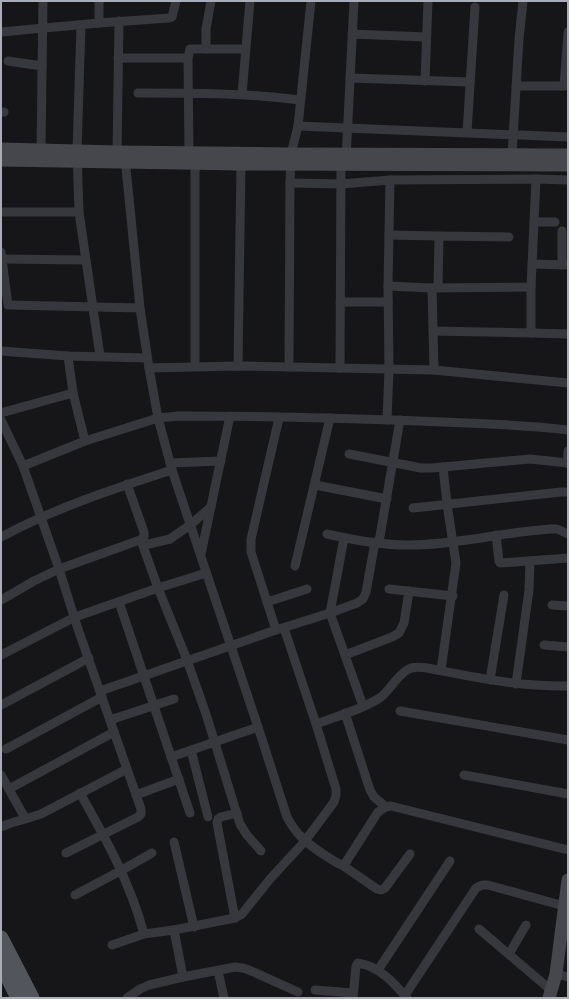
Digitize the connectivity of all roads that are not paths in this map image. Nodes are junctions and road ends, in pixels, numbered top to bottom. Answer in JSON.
{"nodes":[{"id":1,"x":43,"y":1,"type":"edge"},
{"id":2,"x":99,"y":1,"type":"edge"},
{"id":3,"x":176,"y":1,"type":"edge"},
{"id":4,"x":211,"y":1,"type":"edge"},
{"id":5,"x":250,"y":1,"type":"edge"},
{"id":6,"x":311,"y":1,"type":"edge"},
{"id":7,"x":354,"y":1,"type":"edge"},
{"id":8,"x":428,"y":1,"type":"edge"},
{"id":9,"x":523,"y":1,"type":"edge"},
{"id":10,"x":475,"y":7,"type":"dead end"},
{"id":11,"x":119,"y":21,"type":"junction"},
{"id":12,"x":99,"y":23,"type":"junction"},
{"id":13,"x":81,"y":24,"type":"junction"},
{"id":14,"x":43,"y":28,"type":"junction"},
{"id":15,"x":1,"y":32,"type":"edge"},
{"id":16,"x":568,"y":32,"type":"edge"},
{"id":17,"x":352,"y":34,"type":"junction"},
{"id":18,"x":426,"y":37,"type":"junction"},
{"id":19,"x":206,"y":49,"type":"junction"},
{"id":20,"x":245,"y":50,"type":"junction"},
{"id":21,"x":118,"y":58,"type":"junction"},
{"id":22,"x":188,"y":58,"type":"junction"},
{"id":23,"x":8,"y":61,"type":"dead end"},
{"id":24,"x":42,"y":66,"type":"junction"},
{"id":25,"x":350,"y":78,"type":"junction"},
{"id":26,"x":425,"y":81,"type":"junction"},
{"id":27,"x":470,"y":82,"type":"junction"},
{"id":28,"x":516,"y":86,"type":"junction"},
{"id":29,"x":566,"y":86,"type":"edge"},
{"id":30,"x":138,"y":93,"type":"dead end"},
{"id":31,"x":188,"y":93,"type":"junction"},
{"id":32,"x":242,"y":94,"type":"junction"},
{"id":33,"x":300,"y":100,"type":"junction"},
{"id":34,"x":298,"y":126,"type":"junction"},
{"id":35,"x":348,"y":128,"type":"junction"},
{"id":36,"x":467,"y":132,"type":"junction"},
{"id":37,"x":513,"y":134,"type":"junction"},
{"id":38,"x":568,"y":137,"type":"edge"},
{"id":39,"x":1,"y":149,"type":"edge"},
{"id":40,"x":41,"y":149,"type":"junction"},
{"id":41,"x":512,"y":154,"type":"junction"},
{"id":42,"x":122,"y":155,"type":"junction"},
{"id":43,"x":568,"y":155,"type":"edge"},
{"id":44,"x":77,"y":156,"type":"junction"},
{"id":45,"x":193,"y":156,"type":"junction"},
{"id":46,"x":291,"y":159,"type":"junction"},
{"id":47,"x":1,"y":160,"type":"edge"},
{"id":48,"x":463,"y":160,"type":"junction"},
{"id":49,"x":344,"y":161,"type":"junction"},
{"id":50,"x":241,"y":164,"type":"junction"},
{"id":51,"x":383,"y":164,"type":"junction"},
{"id":52,"x":568,"y":165,"type":"edge"},
{"id":53,"x":536,"y":179,"type":"junction"},
{"id":54,"x":568,"y":180,"type":"edge"},
{"id":55,"x":386,"y":181,"type":"junction"},
{"id":56,"x":290,"y":183,"type":"junction"},
{"id":57,"x":341,"y":184,"type":"junction"},
{"id":58,"x":1,"y":212,"type":"edge"},
{"id":59,"x":79,"y":212,"type":"junction"},
{"id":60,"x":534,"y":222,"type":"junction"},
{"id":61,"x":555,"y":222,"type":"dead end"},
{"id":62,"x":562,"y":231,"type":"dead end"},
{"id":63,"x":389,"y":235,"type":"junction"},
{"id":64,"x":439,"y":236,"type":"junction"},
{"id":65,"x":509,"y":237,"type":"dead end"},
{"id":66,"x":2,"y":255,"type":"edge"},
{"id":67,"x":86,"y":260,"type":"junction"},
{"id":68,"x":532,"y":264,"type":"junction"},
{"id":69,"x":565,"y":265,"type":"edge"},
{"id":70,"x":388,"y":286,"type":"junction"},
{"id":71,"x":531,"y":287,"type":"junction"},
{"id":72,"x":435,"y":288,"type":"junction"},
{"id":73,"x":340,"y":302,"type":"junction"},
{"id":74,"x":388,"y":302,"type":"junction"},
{"id":75,"x":5,"y":305,"type":"edge"},
{"id":76,"x":94,"y":307,"type":"junction"},
{"id":77,"x":140,"y":308,"type":"junction"},
{"id":78,"x":433,"y":332,"type":"junction"},
{"id":79,"x":531,"y":332,"type":"junction"},
{"id":80,"x":568,"y":334,"type":"edge"},
{"id":81,"x":1,"y":351,"type":"edge"},
{"id":82,"x":68,"y":356,"type":"junction"},
{"id":83,"x":100,"y":356,"type":"junction"},
{"id":84,"x":148,"y":363,"type":"junction"},
{"id":85,"x":195,"y":366,"type":"junction"},
{"id":86,"x":238,"y":366,"type":"junction"},
{"id":87,"x":289,"y":367,"type":"junction"},
{"id":88,"x":340,"y":368,"type":"junction"},
{"id":89,"x":389,"y":369,"type":"junction"},
{"id":90,"x":434,"y":370,"type":"junction"},
{"id":91,"x":568,"y":383,"type":"edge"},
{"id":92,"x":73,"y":392,"type":"junction"},
{"id":93,"x":1,"y":414,"type":"edge"},
{"id":94,"x":230,"y":416,"type":"junction"},
{"id":95,"x":158,"y":418,"type":"junction"},
{"id":96,"x":279,"y":418,"type":"junction"},
{"id":97,"x":330,"y":418,"type":"junction"},
{"id":98,"x":1,"y":420,"type":"edge"},
{"id":99,"x":387,"y":420,"type":"junction"},
{"id":100,"x":400,"y":420,"type":"junction"},
{"id":101,"x":568,"y":430,"type":"edge"},
{"id":102,"x":85,"y":441,"type":"junction"},
{"id":103,"x":568,"y":451,"type":"edge"},
{"id":104,"x":349,"y":454,"type":"dead end"},
{"id":105,"x":221,"y":461,"type":"junction"},
{"id":106,"x":393,"y":463,"type":"junction"},
{"id":107,"x":567,"y":463,"type":"edge"},
{"id":108,"x":23,"y":466,"type":"junction"},
{"id":109,"x":171,"y":466,"type":"junction"},
{"id":110,"x":444,"y":467,"type":"junction"},
{"id":111,"x":127,"y":484,"type":"junction"},
{"id":112,"x":315,"y":485,"type":"junction"},
{"id":113,"x":568,"y":492,"type":"edge"},
{"id":114,"x":387,"y":499,"type":"junction"},
{"id":115,"x":447,"y":504,"type":"junction"},
{"id":116,"x":211,"y":507,"type":"junction"},
{"id":117,"x":413,"y":508,"type":"dead end"},
{"id":118,"x":42,"y":517,"type":"junction"},
{"id":119,"x":190,"y":525,"type":"junction"},
{"id":120,"x":2,"y":533,"type":"edge"},
{"id":121,"x":327,"y":534,"type":"dead end"},
{"id":122,"x":568,"y":534,"type":"edge"},
{"id":123,"x":496,"y":535,"type":"junction"},
{"id":124,"x":344,"y":538,"type":"junction"},
{"id":125,"x":453,"y":541,"type":"junction"},
{"id":126,"x":377,"y":542,"type":"junction"},
{"id":127,"x":200,"y":555,"type":"junction"},
{"id":128,"x":568,"y":558,"type":"edge"},
{"id":129,"x":530,"y":561,"type":"junction"},
{"id":130,"x":295,"y":566,"type":"dead end"},
{"id":131,"x":60,"y":569,"type":"junction"},
{"id":132,"x":206,"y":572,"type":"junction"},
{"id":133,"x":158,"y":588,"type":"junction"},
{"id":134,"x":307,"y":589,"type":"dead end"},
{"id":135,"x":389,"y":589,"type":"dead end"},
{"id":136,"x":409,"y":591,"type":"junction"},
{"id":137,"x":504,"y":595,"type":"dead end"},
{"id":138,"x":452,"y":596,"type":"junction"},
{"id":139,"x":1,"y":600,"type":"edge"},
{"id":140,"x":119,"y":602,"type":"junction"},
{"id":141,"x":267,"y":602,"type":"junction"},
{"id":142,"x":552,"y":605,"type":"dead end"},
{"id":143,"x":568,"y":606,"type":"edge"},
{"id":144,"x":330,"y":613,"type":"junction"},
{"id":145,"x":75,"y":617,"type":"junction"},
{"id":146,"x":280,"y":629,"type":"junction"},
{"id":147,"x":544,"y":645,"type":"dead end"},
{"id":148,"x":231,"y":646,"type":"junction"},
{"id":149,"x":568,"y":647,"type":"edge"},
{"id":150,"x":1,"y":655,"type":"edge"},
{"id":151,"x":345,"y":655,"type":"junction"},
{"id":152,"x":89,"y":658,"type":"junction"},
{"id":153,"x":187,"y":660,"type":"junction"},
{"id":154,"x":441,"y":670,"type":"junction"},
{"id":155,"x":144,"y":676,"type":"junction"},
{"id":156,"x":490,"y":680,"type":"junction"},
{"id":157,"x":516,"y":684,"type":"junction"},
{"id":158,"x":568,"y":686,"type":"edge"},
{"id":159,"x":101,"y":694,"type":"junction"},
{"id":160,"x":174,"y":699,"type":"dead end"},
{"id":161,"x":1,"y":705,"type":"edge"},
{"id":162,"x":154,"y":705,"type":"junction"},
{"id":163,"x":363,"y":706,"type":"junction"},
{"id":164,"x":400,"y":711,"type":"dead end"},
{"id":165,"x":345,"y":713,"type":"junction"},
{"id":166,"x":110,"y":720,"type":"junction"},
{"id":167,"x":316,"y":724,"type":"junction"},
{"id":168,"x":258,"y":727,"type":"junction"},
{"id":169,"x":114,"y":732,"type":"junction"},
{"id":170,"x":568,"y":740,"type":"edge"},
{"id":171,"x":216,"y":741,"type":"junction"},
{"id":172,"x":6,"y":749,"type":"dead end"},
{"id":173,"x":191,"y":750,"type":"junction"},
{"id":174,"x":171,"y":757,"type":"junction"},
{"id":175,"x":127,"y":769,"type":"junction"},
{"id":176,"x":1,"y":775,"type":"edge"},
{"id":177,"x":464,"y":775,"type":"dead end"},
{"id":178,"x":179,"y":779,"type":"junction"},
{"id":179,"x":9,"y":789,"type":"junction"},
{"id":180,"x":80,"y":792,"type":"junction"},
{"id":181,"x":568,"y":794,"type":"edge"},
{"id":182,"x":136,"y":795,"type":"junction"},
{"id":183,"x":386,"y":807,"type":"junction"},
{"id":184,"x":190,"y":813,"type":"dead end"},
{"id":185,"x":237,"y":813,"type":"junction"},
{"id":186,"x":208,"y":817,"type":"dead end"},
{"id":187,"x":25,"y":818,"type":"junction"},
{"id":188,"x":1,"y":827,"type":"edge"},
{"id":189,"x":103,"y":834,"type":"junction"},
{"id":190,"x":305,"y":841,"type":"junction"},
{"id":191,"x":174,"y":842,"type":"dead end"},
{"id":192,"x":568,"y":850,"type":"edge"},
{"id":193,"x":261,"y":851,"type":"dead end"},
{"id":194,"x":66,"y":853,"type":"dead end"},
{"id":195,"x":152,"y":853,"type":"dead end"},
{"id":196,"x":410,"y":854,"type":"dead end"},
{"id":197,"x":450,"y":861,"type":"dead end"},
{"id":198,"x":342,"y":865,"type":"junction"},
{"id":199,"x":122,"y":870,"type":"junction"},
{"id":200,"x":568,"y":880,"type":"edge"},
{"id":201,"x":74,"y":894,"type":"dead end"},
{"id":202,"x":564,"y":906,"type":"junction"},
{"id":203,"x":235,"y":918,"type":"junction"},
{"id":204,"x":526,"y":925,"type":"dead end"},
{"id":205,"x":194,"y":927,"type":"junction"},
{"id":206,"x":479,"y":929,"type":"dead end"},
{"id":207,"x":174,"y":930,"type":"junction"},
{"id":208,"x":144,"y":934,"type":"junction"},
{"id":209,"x":1,"y":938,"type":"edge"},
{"id":210,"x":112,"y":945,"type":"dead end"},
{"id":211,"x":509,"y":954,"type":"junction"},
{"id":212,"x":1,"y":964,"type":"edge"},
{"id":213,"x":218,"y":970,"type":"junction"},
{"id":214,"x":378,"y":970,"type":"junction"},
{"id":215,"x":562,"y":975,"type":"edge"},
{"id":216,"x":183,"y":977,"type":"junction"},
{"id":217,"x":315,"y":990,"type":"dead end"},
{"id":218,"x":298,"y":992,"type":"dead end"},
{"id":219,"x":550,"y":994,"type":"edge"},
{"id":220,"x":353,"y":996,"type":"edge"},
{"id":221,"x":406,"y":997,"type":"edge"},
{"id":222,"x":18,"y":998,"type":"edge"},
{"id":223,"x":32,"y":998,"type":"edge"},
{"id":224,"x":127,"y":998,"type":"edge"},
{"id":225,"x":224,"y":998,"type":"edge"}],
"edges":[{"from":1,"to":14,"type":"street"},
{"from":2,"to":12,"type":"street"},
{"from":3,"to":11,"type":"street"},
{"from":4,"to":19,"type":"street"},
{"from":5,"to":20,"type":"street"},
{"from":6,"to":33,"type":"street"},
{"from":7,"to":17,"type":"street"},
{"from":8,"to":18,"type":"street"},
{"from":9,"to":28,"type":"street"},
{"from":10,"to":27,"type":"street"},
{"from":11,"to":12,"type":"street"},
{"from":11,"to":21,"type":"street"},
{"from":12,"to":13,"type":"street"},
{"from":13,"to":14,"type":"street"},
{"from":13,"to":44,"type":"street"},
{"from":14,"to":15,"type":"street"},
{"from":14,"to":24,"type":"street"},
{"from":16,"to":29,"type":"street"},
{"from":17,"to":18,"type":"street"},
{"from":17,"to":25,"type":"street"},
{"from":18,"to":26,"type":"street"},
{"from":19,"to":20,"type":"street"},
{"from":19,"to":22,"type":"street"},
{"from":20,"to":32,"type":"street"},
{"from":21,"to":22,"type":"street"},
{"from":21,"to":42,"type":"street"},
{"from":22,"to":31,"type":"street"},
{"from":23,"to":24,"type":"street"},
{"from":24,"to":40,"type":"street"},
{"from":25,"to":26,"type":"street"},
{"from":25,"to":35,"type":"street"},
{"from":26,"to":27,"type":"street"},
{"from":27,"to":36,"type":"street"},
{"from":28,"to":29,"type":"street"},
{"from":28,"to":37,"type":"street"},
{"from":30,"to":31,"type":"street"},
{"from":31,"to":32,"type":"street"},
{"from":31,"to":45,"type":"street"},
{"from":32,"to":33,"type":"street"},
{"from":33,"to":34,"type":"street"},
{"from":34,"to":35,"type":"street"},
{"from":34,"to":46,"type":"street"},
{"from":35,"to":36,"type":"street"},
{"from":35,"to":49,"type":"street"},
{"from":36,"to":37,"type":"street"},
{"from":37,"to":38,"type":"street"},
{"from":37,"to":41,"type":"street"},
{"from":39,"to":40,"type":"street"},
{"from":40,"to":44,"type":"street"},
{"from":41,"to":43,"type":"street"},
{"from":41,"to":48,"type":"street"},
{"from":42,"to":44,"type":"street"},
{"from":42,"to":45,"type":"street"},
{"from":42,"to":77,"type":"street"},
{"from":44,"to":47,"type":"street"},
{"from":44,"to":59,"type":"street"},
{"from":45,"to":46,"type":"street"},
{"from":45,"to":50,"type":"street"},
{"from":45,"to":85,"type":"street"},
{"from":46,"to":49,"type":"street"},
{"from":46,"to":50,"type":"street"},
{"from":46,"to":56,"type":"street"},
{"from":48,"to":49,"type":"street"},
{"from":48,"to":51,"type":"street"},
{"from":48,"to":52,"type":"street"},
{"from":49,"to":51,"type":"street"},
{"from":49,"to":57,"type":"street"},
{"from":50,"to":86,"type":"street"},
{"from":51,"to":55,"type":"street"},
{"from":53,"to":54,"type":"street"},
{"from":53,"to":55,"type":"street"},
{"from":53,"to":60,"type":"street"},
{"from":55,"to":57,"type":"street"},
{"from":55,"to":63,"type":"street"},
{"from":56,"to":57,"type":"street"},
{"from":56,"to":87,"type":"street"},
{"from":57,"to":73,"type":"street"},
{"from":58,"to":59,"type":"street"},
{"from":59,"to":67,"type":"street"},
{"from":60,"to":61,"type":"street"},
{"from":60,"to":68,"type":"street"},
{"from":62,"to":69,"type":"street"},
{"from":63,"to":64,"type":"street"},
{"from":63,"to":70,"type":"street"},
{"from":64,"to":65,"type":"street"},
{"from":64,"to":72,"type":"street"},
{"from":66,"to":67,"type":"street"},
{"from":66,"to":75,"type":"street"},
{"from":67,"to":76,"type":"street"},
{"from":68,"to":69,"type":"street"},
{"from":68,"to":71,"type":"street"},
{"from":70,"to":72,"type":"street"},
{"from":70,"to":74,"type":"street"},
{"from":71,"to":72,"type":"street"},
{"from":71,"to":79,"type":"street"},
{"from":72,"to":78,"type":"street"},
{"from":73,"to":74,"type":"street"},
{"from":73,"to":88,"type":"street"},
{"from":74,"to":89,"type":"street"},
{"from":75,"to":76,"type":"street"},
{"from":76,"to":77,"type":"street"},
{"from":76,"to":83,"type":"street"},
{"from":77,"to":84,"type":"street"},
{"from":78,"to":79,"type":"street"},
{"from":78,"to":90,"type":"street"},
{"from":79,"to":80,"type":"street"},
{"from":81,"to":82,"type":"street"},
{"from":82,"to":83,"type":"street"},
{"from":82,"to":92,"type":"street"},
{"from":83,"to":84,"type":"street"},
{"from":84,"to":85,"type":"street"},
{"from":84,"to":95,"type":"street"},
{"from":85,"to":86,"type":"street"},
{"from":86,"to":87,"type":"street"},
{"from":87,"to":88,"type":"street"},
{"from":88,"to":89,"type":"street"},
{"from":89,"to":90,"type":"street"},
{"from":89,"to":99,"type":"street"},
{"from":90,"to":91,"type":"street"},
{"from":92,"to":93,"type":"street"},
{"from":92,"to":102,"type":"street"},
{"from":94,"to":95,"type":"street"},
{"from":94,"to":96,"type":"street"},
{"from":94,"to":105,"type":"street"},
{"from":95,"to":102,"type":"street"},
{"from":95,"to":109,"type":"street"},
{"from":96,"to":97,"type":"street"},
{"from":96,"to":141,"type":"street"},
{"from":97,"to":99,"type":"street"},
{"from":97,"to":112,"type":"street"},
{"from":98,"to":108,"type":"street"},
{"from":99,"to":100,"type":"street"},
{"from":100,"to":101,"type":"street"},
{"from":100,"to":106,"type":"street"},
{"from":102,"to":108,"type":"street"},
{"from":103,"to":107,"type":"street"},
{"from":104,"to":106,"type":"street"},
{"from":105,"to":109,"type":"street"},
{"from":105,"to":116,"type":"street"},
{"from":106,"to":110,"type":"street"},
{"from":106,"to":114,"type":"street"},
{"from":107,"to":110,"type":"street"},
{"from":108,"to":118,"type":"street"},
{"from":109,"to":111,"type":"street"},
{"from":109,"to":119,"type":"street"},
{"from":110,"to":115,"type":"street"},
{"from":111,"to":118,"type":"street"},
{"from":111,"to":131,"type":"street"},
{"from":112,"to":114,"type":"street"},
{"from":112,"to":130,"type":"street"},
{"from":113,"to":115,"type":"street"},
{"from":114,"to":126,"type":"street"},
{"from":115,"to":117,"type":"street"},
{"from":115,"to":125,"type":"street"},
{"from":116,"to":119,"type":"street"},
{"from":116,"to":127,"type":"street"},
{"from":118,"to":120,"type":"street"},
{"from":118,"to":131,"type":"street"},
{"from":119,"to":127,"type":"street"},
{"from":119,"to":133,"type":"street"},
{"from":121,"to":124,"type":"street"},
{"from":122,"to":123,"type":"street"},
{"from":123,"to":125,"type":"street"},
{"from":123,"to":129,"type":"street"},
{"from":124,"to":126,"type":"street"},
{"from":124,"to":144,"type":"street"},
{"from":125,"to":126,"type":"street"},
{"from":125,"to":138,"type":"street"},
{"from":126,"to":144,"type":"street"},
{"from":127,"to":132,"type":"street"},
{"from":128,"to":129,"type":"street"},
{"from":129,"to":157,"type":"street"},
{"from":131,"to":139,"type":"street"},
{"from":131,"to":145,"type":"street"},
{"from":132,"to":133,"type":"street"},
{"from":132,"to":148,"type":"street"},
{"from":133,"to":140,"type":"street"},
{"from":133,"to":153,"type":"street"},
{"from":134,"to":141,"type":"street"},
{"from":135,"to":136,"type":"street"},
{"from":136,"to":138,"type":"street"},
{"from":136,"to":151,"type":"street"},
{"from":137,"to":156,"type":"street"},
{"from":138,"to":154,"type":"street"},
{"from":140,"to":145,"type":"street"},
{"from":140,"to":155,"type":"street"},
{"from":141,"to":146,"type":"street"},
{"from":142,"to":143,"type":"street"},
{"from":144,"to":146,"type":"street"},
{"from":144,"to":151,"type":"street"},
{"from":145,"to":150,"type":"street"},
{"from":145,"to":152,"type":"street"},
{"from":146,"to":148,"type":"street"},
{"from":146,"to":167,"type":"street"},
{"from":147,"to":149,"type":"street"},
{"from":148,"to":153,"type":"street"},
{"from":148,"to":168,"type":"street"},
{"from":151,"to":163,"type":"street"},
{"from":152,"to":159,"type":"street"},
{"from":152,"to":161,"type":"street"},
{"from":153,"to":155,"type":"street"},
{"from":153,"to":171,"type":"street"},
{"from":154,"to":156,"type":"street"},
{"from":154,"to":163,"type":"street"},
{"from":155,"to":159,"type":"street"},
{"from":155,"to":162,"type":"street"},
{"from":156,"to":157,"type":"street"},
{"from":157,"to":158,"type":"street"},
{"from":159,"to":166,"type":"street"},
{"from":159,"to":172,"type":"street"},
{"from":160,"to":162,"type":"street"},
{"from":162,"to":166,"type":"street"},
{"from":162,"to":174,"type":"street"},
{"from":163,"to":165,"type":"street"},
{"from":164,"to":170,"type":"street"},
{"from":165,"to":167,"type":"street"},
{"from":165,"to":183,"type":"street"},
{"from":166,"to":169,"type":"street"},
{"from":167,"to":190,"type":"street"},
{"from":168,"to":171,"type":"street"},
{"from":168,"to":190,"type":"street"},
{"from":169,"to":175,"type":"street"},
{"from":169,"to":179,"type":"street"},
{"from":171,"to":173,"type":"street"},
{"from":171,"to":185,"type":"street"},
{"from":173,"to":174,"type":"street"},
{"from":173,"to":186,"type":"street"},
{"from":174,"to":178,"type":"street"},
{"from":175,"to":180,"type":"street"},
{"from":175,"to":182,"type":"street"},
{"from":176,"to":179,"type":"street"},
{"from":177,"to":181,"type":"street"},
{"from":178,"to":182,"type":"street"},
{"from":178,"to":184,"type":"street"},
{"from":179,"to":187,"type":"street"},
{"from":180,"to":187,"type":"street"},
{"from":180,"to":189,"type":"street"},
{"from":182,"to":189,"type":"street"},
{"from":183,"to":192,"type":"street"},
{"from":183,"to":198,"type":"street"},
{"from":185,"to":193,"type":"street"},
{"from":185,"to":203,"type":"street"},
{"from":187,"to":188,"type":"street"},
{"from":189,"to":194,"type":"street"},
{"from":189,"to":199,"type":"street"},
{"from":190,"to":198,"type":"street"},
{"from":190,"to":203,"type":"street"},
{"from":191,"to":205,"type":"street"},
{"from":195,"to":199,"type":"street"},
{"from":196,"to":198,"type":"street"},
{"from":197,"to":214,"type":"street"},
{"from":199,"to":201,"type":"street"},
{"from":199,"to":208,"type":"street"},
{"from":200,"to":202,"type":"street"},
{"from":202,"to":215,"type":"street"},
{"from":202,"to":221,"type":"street"},
{"from":203,"to":205,"type":"street"},
{"from":204,"to":211,"type":"street"},
{"from":205,"to":207,"type":"street"},
{"from":206,"to":211,"type":"street"},
{"from":207,"to":208,"type":"street"},
{"from":207,"to":216,"type":"street"},
{"from":208,"to":210,"type":"street"},
{"from":209,"to":223,"type":"main road"},
{"from":211,"to":219,"type":"street"},
{"from":212,"to":222,"type":"main road"},
{"from":213,"to":216,"type":"street"},
{"from":213,"to":218,"type":"street"},
{"from":213,"to":225,"type":"street"},
{"from":214,"to":220,"type":"street"},
{"from":214,"to":221,"type":"street"},
{"from":215,"to":219,"type":"street"},
{"from":216,"to":224,"type":"street"},
{"from":217,"to":220,"type":"street"}]}
